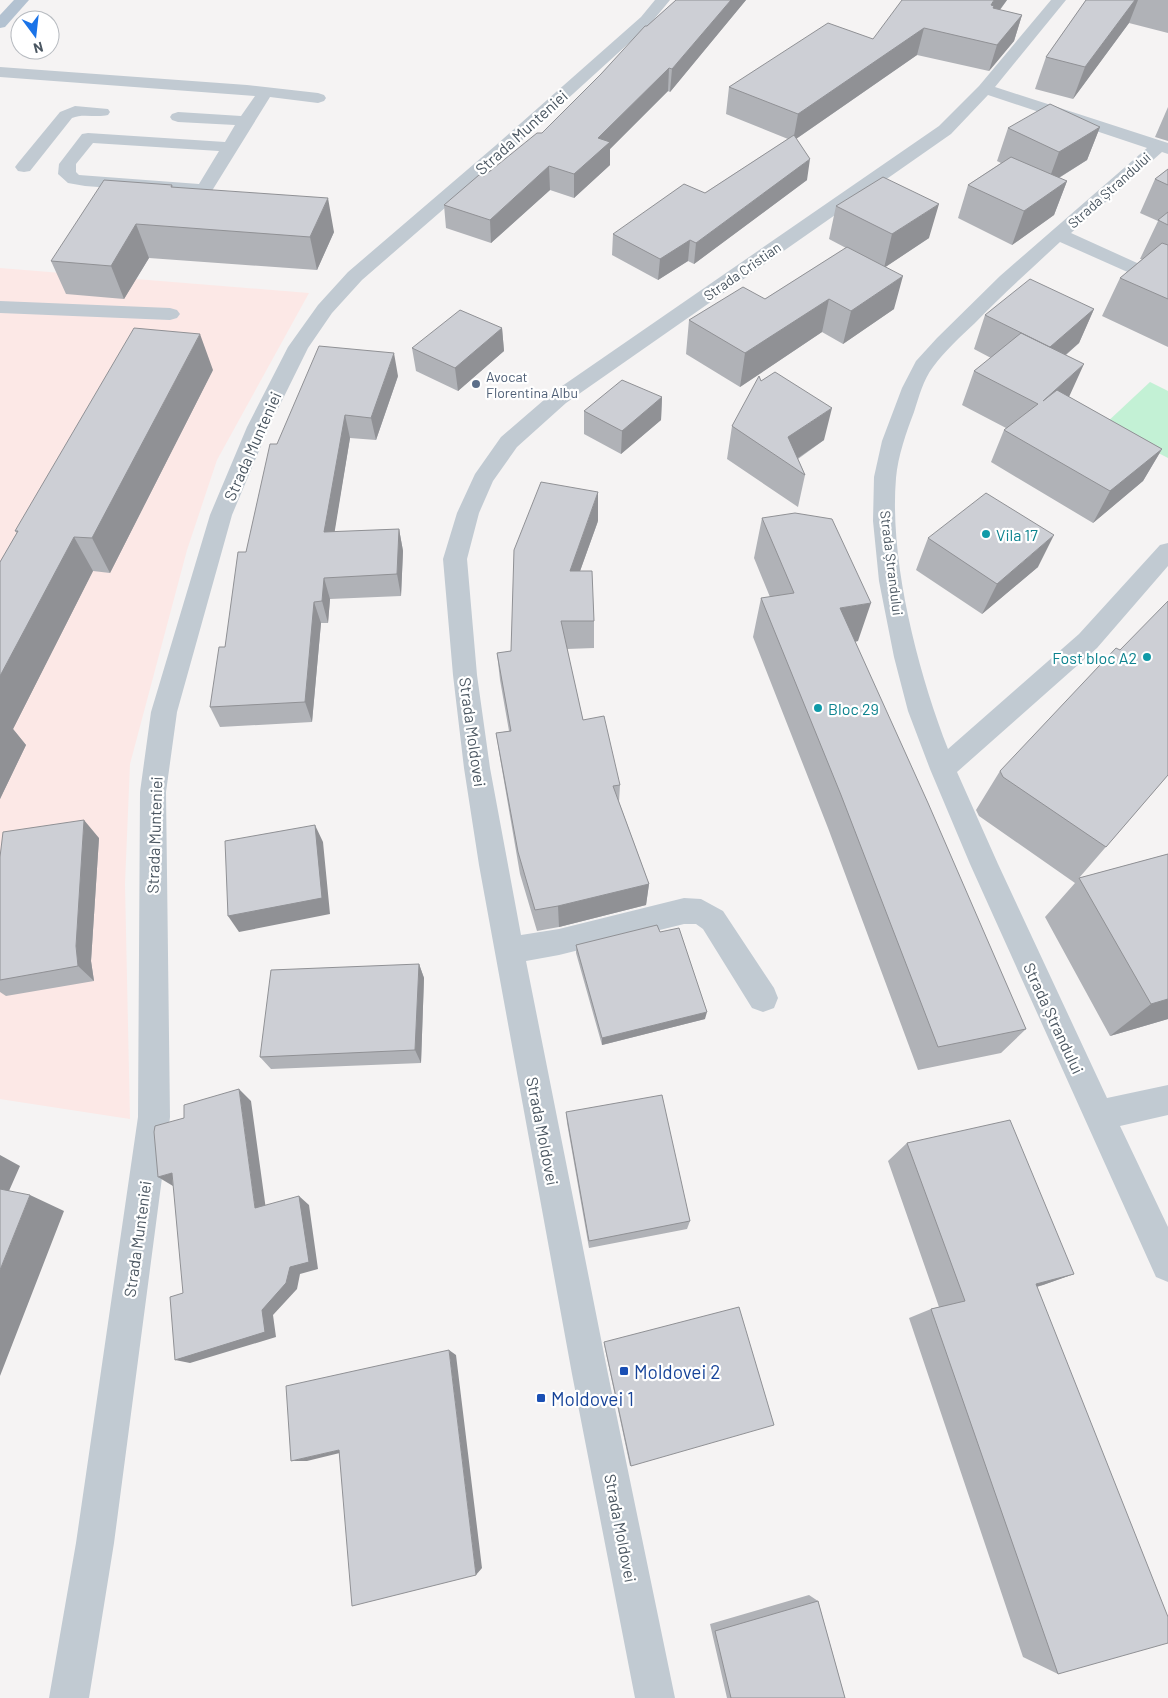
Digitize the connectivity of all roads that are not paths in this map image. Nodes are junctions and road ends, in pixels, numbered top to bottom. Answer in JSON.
{"nodes":[{"id":1,"x":22,"y":0,"type":"edge"},
{"id":2,"x":663,"y":0,"type":"edge"},
{"id":3,"x":1059,"y":0,"type":"edge"},
{"id":4,"x":0,"y":24,"type":"edge"},
{"id":5,"x":0,"y":72,"type":"edge"},
{"id":6,"x":122,"y":81,"type":"junction"},
{"id":7,"x":985,"y":89,"type":"junction"},
{"id":8,"x":266,"y":92,"type":"junction"},
{"id":9,"x":318,"y":98,"type":"dead end"},
{"id":10,"x":102,"y":112,"type":"junction"},
{"id":11,"x":178,"y":117,"type":"dead end"},
{"id":12,"x":246,"y":122,"type":"junction"},
{"id":13,"x":88,"y":138,"type":"junction"},
{"id":14,"x":1163,"y":147,"type":"edge"},
{"id":15,"x":230,"y":148,"type":"junction"},
{"id":16,"x":24,"y":167,"type":"dead end"},
{"id":17,"x":1060,"y":235,"type":"junction"},
{"id":18,"x":1168,"y":284,"type":"edge"},
{"id":19,"x":0,"y":307,"type":"edge"},
{"id":20,"x":170,"y":314,"type":"dead end"},
{"id":21,"x":1168,"y":551,"type":"edge"},
{"id":22,"x":455,"y":560,"type":"joint"},
{"id":23,"x":943,"y":769,"type":"junction"},
{"id":24,"x":509,"y":950,"type":"junction"},
{"id":25,"x":763,"y":998,"type":"dead end"},
{"id":26,"x":1168,"y":1100,"type":"edge"},
{"id":27,"x":1099,"y":1115,"type":"junction"},
{"id":28,"x":1168,"y":1265,"type":"edge"},
{"id":29,"x":69,"y":1698,"type":"edge"},
{"id":30,"x":655,"y":1698,"type":"edge"}],
"edges":[{"from":1,"to":4,"type":"main road"},
{"from":2,"to":29,"type":"street","name":"Strada Munteniei"},
{"from":3,"to":7,"type":"street","name":"Strada Cristian"},
{"from":5,"to":6,"type":"street"},
{"from":6,"to":8,"type":"street"},
{"from":6,"to":10,"type":"street"},
{"from":7,"to":14,"type":"street"},
{"from":7,"to":22,"type":"street","name":"Strada Cristian"},
{"from":8,"to":9,"type":"street"},
{"from":8,"to":12,"type":"street"},
{"from":10,"to":13,"type":"street"},
{"from":10,"to":16,"type":"street"},
{"from":11,"to":12,"type":"street"},
{"from":12,"to":15,"type":"street"},
{"from":13,"to":15,"type":"street"},
{"from":13,"to":15,"type":"street"},
{"from":14,"to":17,"type":"street","name":"Strada Ștrandului"},
{"from":17,"to":18,"type":"street","name":"Strada Ștrandului"},
{"from":17,"to":23,"type":"street","name":"Strada Ștrandului"},
{"from":19,"to":20,"type":"street"},
{"from":21,"to":23,"type":"street"},
{"from":22,"to":24,"type":"street","name":"Strada Moldovei"},
{"from":23,"to":27,"type":"street","name":"Strada Ștrandului"},
{"from":24,"to":25,"type":"street"},
{"from":24,"to":30,"type":"street","name":"Strada Moldovei"},
{"from":26,"to":27,"type":"street"},
{"from":27,"to":28,"type":"street","name":"Strada Ștrandului"}]}
